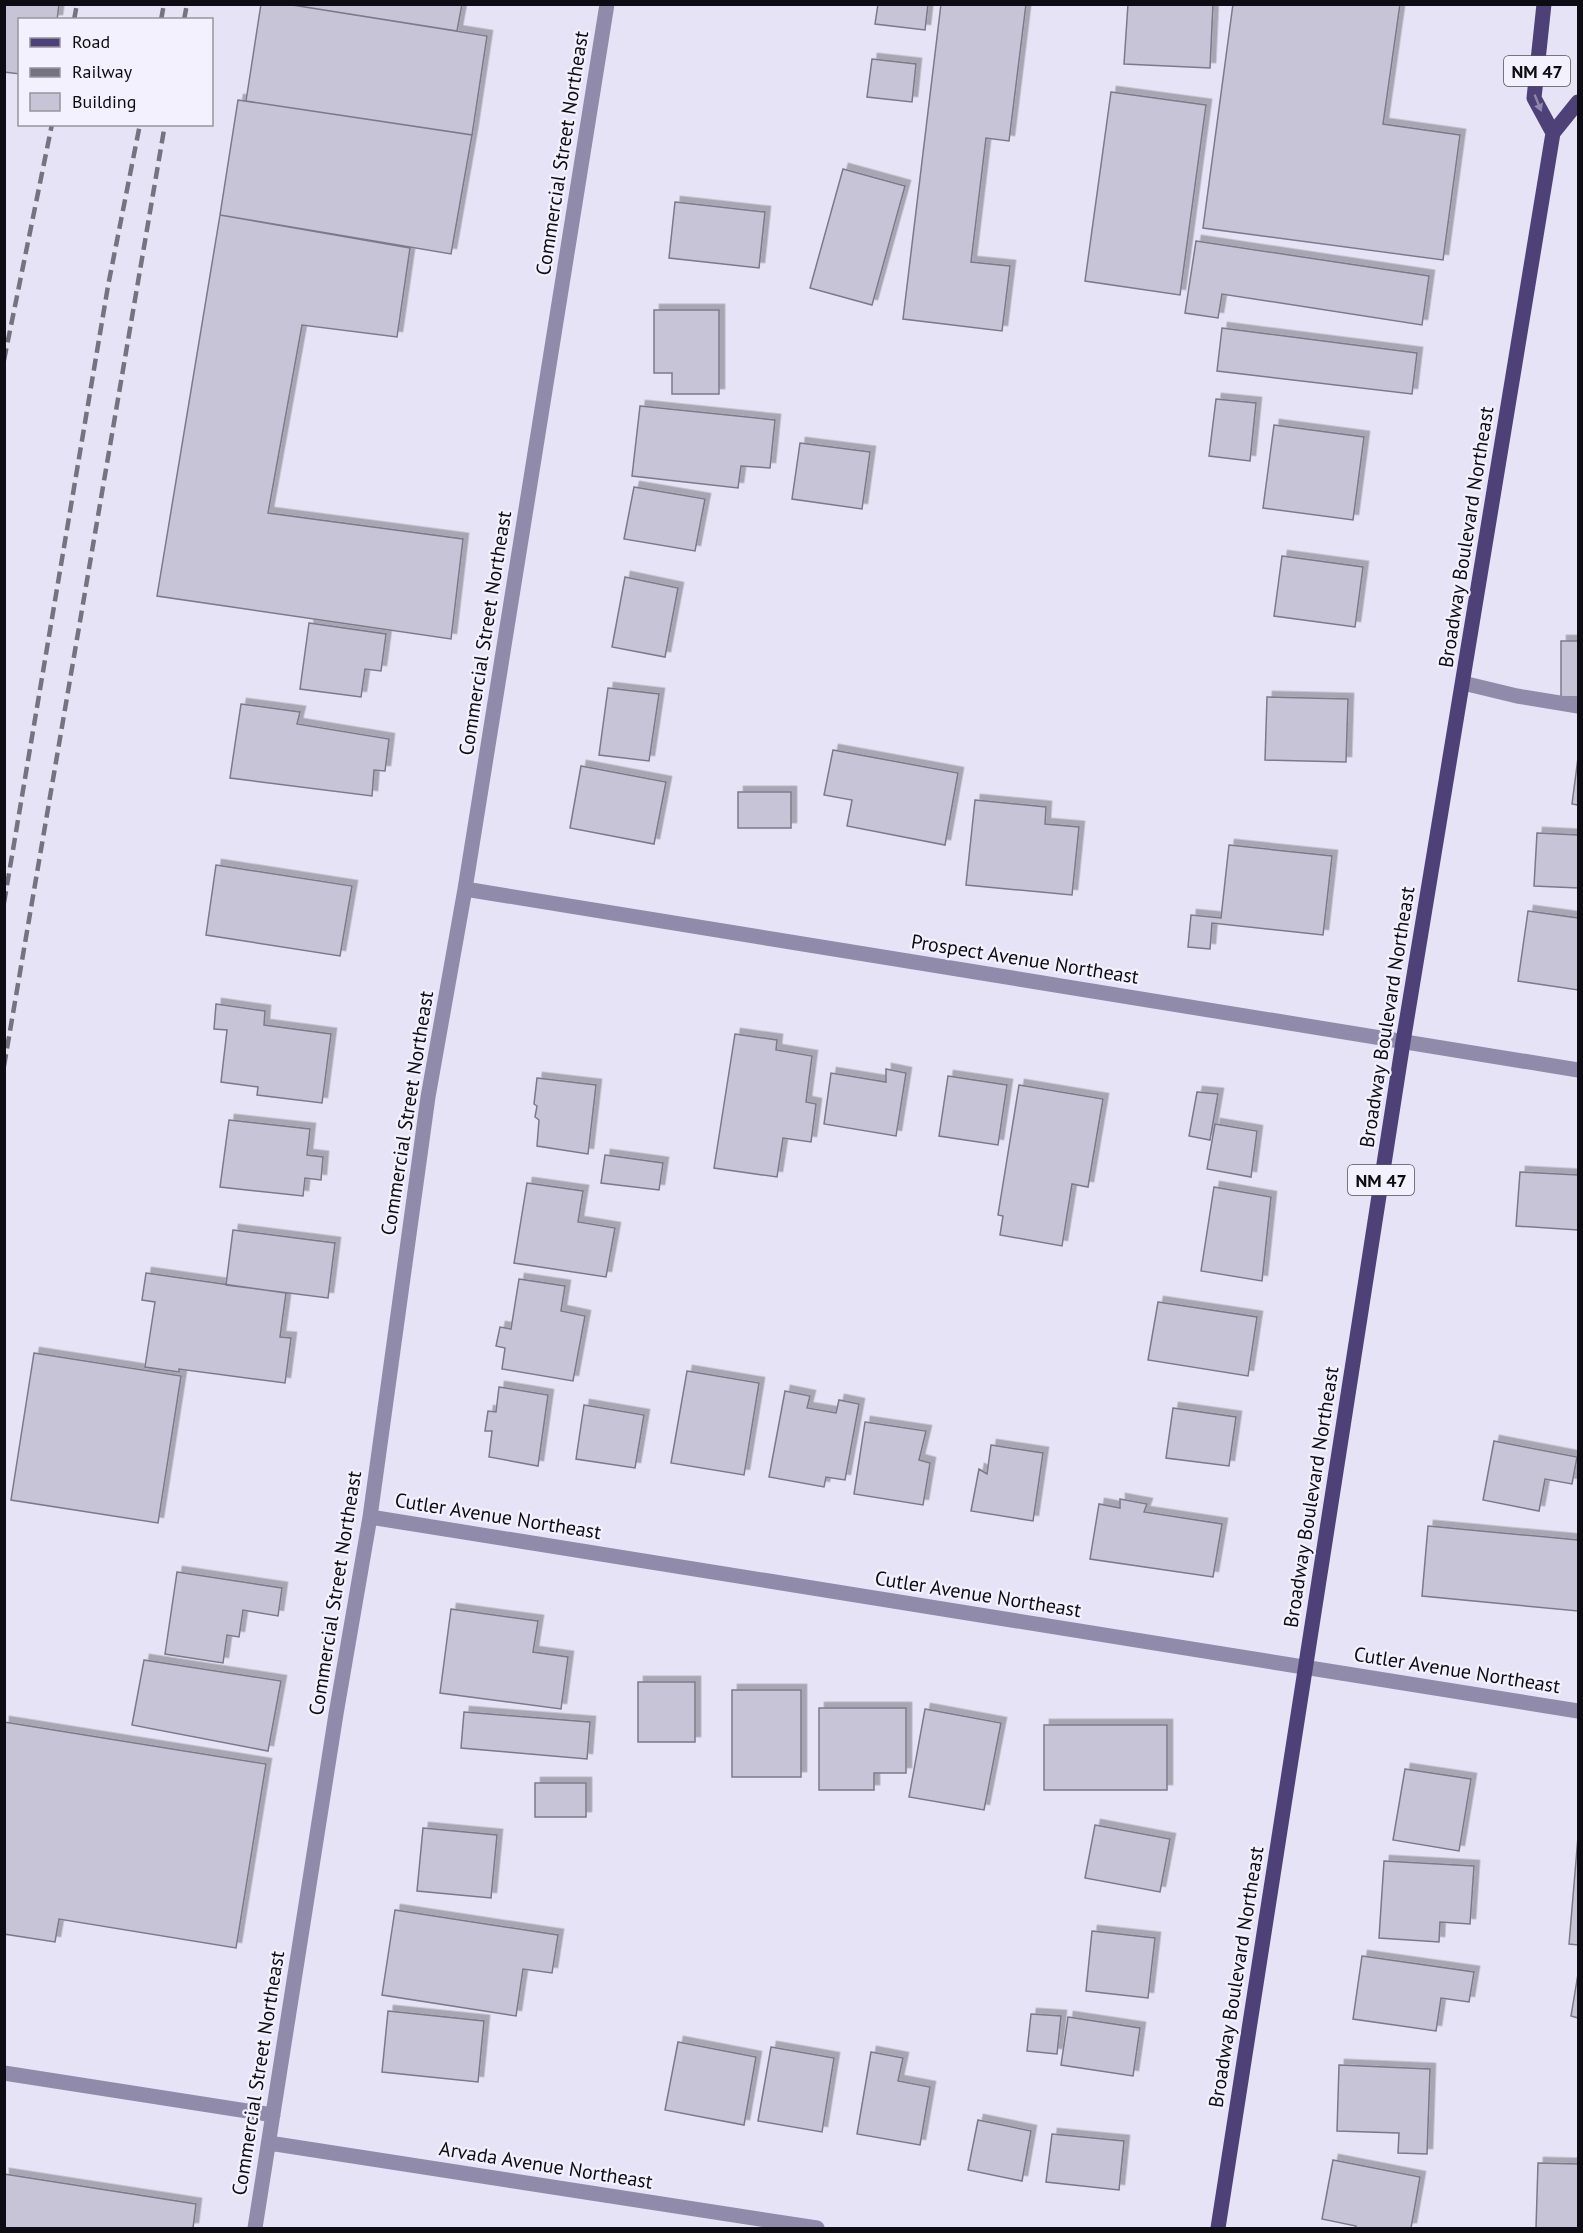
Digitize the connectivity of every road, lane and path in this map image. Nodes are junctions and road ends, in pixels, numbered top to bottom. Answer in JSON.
{"nodes":[{"id":1,"x":607,"y":4,"type":"edge"},
{"id":2,"x":1544,"y":4,"type":"edge"},
{"id":3,"x":1578,"y":102,"type":"edge"},
{"id":4,"x":1553,"y":133,"type":"junction"},
{"id":5,"x":1463,"y":683,"type":"junction"},
{"id":6,"x":1578,"y":706,"type":"edge"},
{"id":7,"x":465,"y":888,"type":"junction"},
{"id":8,"x":1403,"y":1042,"type":"junction"},
{"id":9,"x":1578,"y":1070,"type":"edge"},
{"id":10,"x":370,"y":1517,"type":"junction"},
{"id":11,"x":1305,"y":1668,"type":"junction"},
{"id":12,"x":1578,"y":1711,"type":"edge"},
{"id":13,"x":4,"y":2073,"type":"edge"},
{"id":14,"x":273,"y":2115,"type":"junction"},
{"id":15,"x":269,"y":2143,"type":"junction"},
{"id":16,"x":255,"y":2229,"type":"edge"},
{"id":17,"x":817,"y":2229,"type":"edge"},
{"id":18,"x":1218,"y":2229,"type":"edge"}],
"edges":[{"from":1,"to":7,"type":"street","name":"Commercial Street Northeast"},
{"from":2,"to":4,"type":"main road","number":"NM 47","one_way":true},
{"from":3,"to":4,"type":"main road","name":"Broadway Boulevard Northeast","number":"NM 47"},
{"from":4,"to":5,"type":"main road","name":"Broadway Boulevard Northeast","number":"NM 47"},
{"from":5,"to":6,"type":"street"},
{"from":5,"to":8,"type":"main road","name":"Broadway Boulevard Northeast","number":"NM 47"},
{"from":7,"to":8,"type":"street","name":"Prospect Avenue Northeast"},
{"from":7,"to":10,"type":"street","name":"Commercial Street Northeast"},
{"from":8,"to":9,"type":"street","name":"Prospect Avenue Northeast"},
{"from":8,"to":11,"type":"main road","name":"Broadway Boulevard Northeast","number":"NM 47"},
{"from":10,"to":11,"type":"street","name":"Cutler Avenue Northeast"},
{"from":10,"to":14,"type":"street","name":"Commercial Street Northeast"},
{"from":11,"to":12,"type":"street","name":"Cutler Avenue Northeast"},
{"from":11,"to":18,"type":"main road","name":"Broadway Boulevard Northeast","number":"NM 47"},
{"from":13,"to":14,"type":"street"},
{"from":14,"to":15,"type":"street","name":"Commercial Street Northeast"},
{"from":15,"to":16,"type":"street","name":"Commercial Street Northeast"},
{"from":15,"to":17,"type":"street","name":"Arvada Avenue Northeast"}]}
